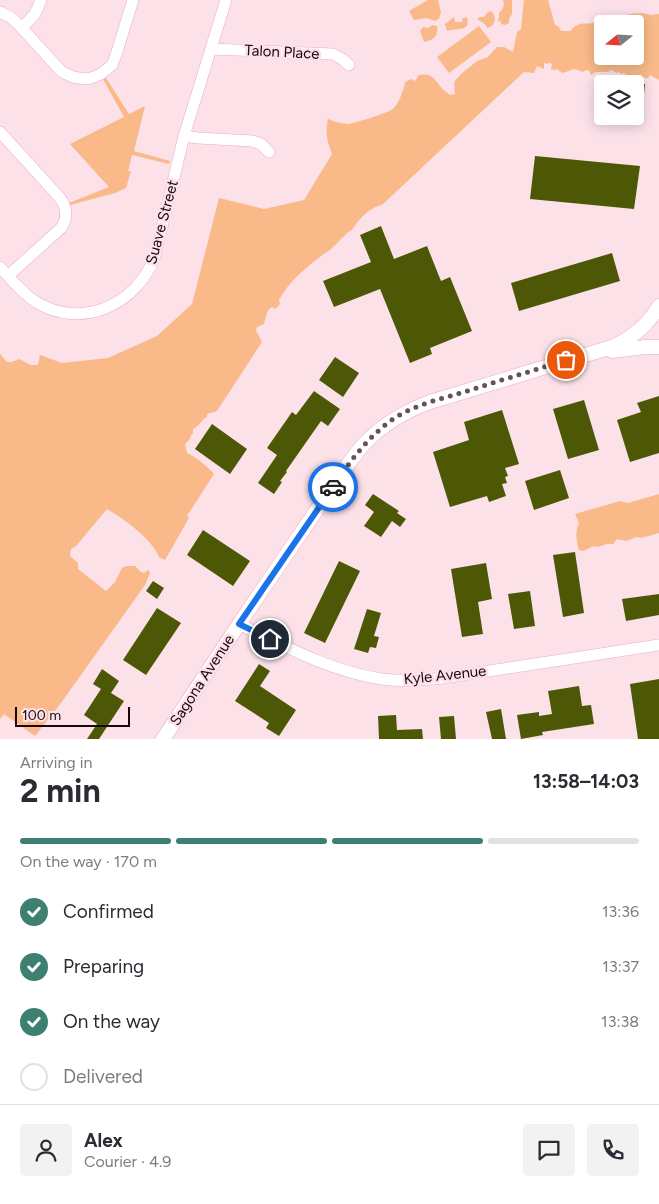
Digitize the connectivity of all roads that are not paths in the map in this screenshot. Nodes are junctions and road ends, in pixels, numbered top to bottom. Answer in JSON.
{"nodes":[{"id":1,"x":41,"y":0,"type":"edge"},
{"id":2,"x":134,"y":0,"type":"edge"},
{"id":3,"x":226,"y":0,"type":"edge"},
{"id":4,"x":0,"y":12,"type":"edge"},
{"id":5,"x":22,"y":28,"type":"junction"},
{"id":6,"x":211,"y":49,"type":"junction"},
{"id":7,"x":349,"y":65,"type":"dead end"},
{"id":8,"x":0,"y":132,"type":"edge"},
{"id":9,"x":184,"y":136,"type":"junction"},
{"id":10,"x":269,"y":152,"type":"dead end"},
{"id":11,"x":0,"y":267,"type":"edge"},
{"id":12,"x":8,"y":276,"type":"junction"},
{"id":13,"x":658,"y":312,"type":"edge"},
{"id":14,"x":659,"y":347,"type":"edge"},
{"id":15,"x":604,"y":351,"type":"junction"},
{"id":16,"x":239,"y":624,"type":"junction"},
{"id":17,"x":659,"y":645,"type":"edge"},
{"id":18,"x":163,"y":739,"type":"edge"}],
"edges":[{"from":1,"to":5,"type":"street"},
{"from":2,"to":5,"type":"street"},
{"from":3,"to":6,"type":"street","name":"Suave Street"},
{"from":4,"to":5,"type":"street"},
{"from":6,"to":7,"type":"street","name":"Talon Place"},
{"from":6,"to":9,"type":"street","name":"Suave Street"},
{"from":8,"to":12,"type":"street"},
{"from":9,"to":10,"type":"street"},
{"from":9,"to":12,"type":"street","name":"Suave Street"},
{"from":11,"to":12,"type":"street","name":"Suave Street"},
{"from":13,"to":15,"type":"main road","name":"Sagona Avenue"},
{"from":14,"to":15,"type":"main road"},
{"from":15,"to":16,"type":"main road","name":"Sagona Avenue"},
{"from":16,"to":17,"type":"street","name":"Kyle Avenue"},
{"from":16,"to":18,"type":"main road","name":"Sagona Avenue"}]}
